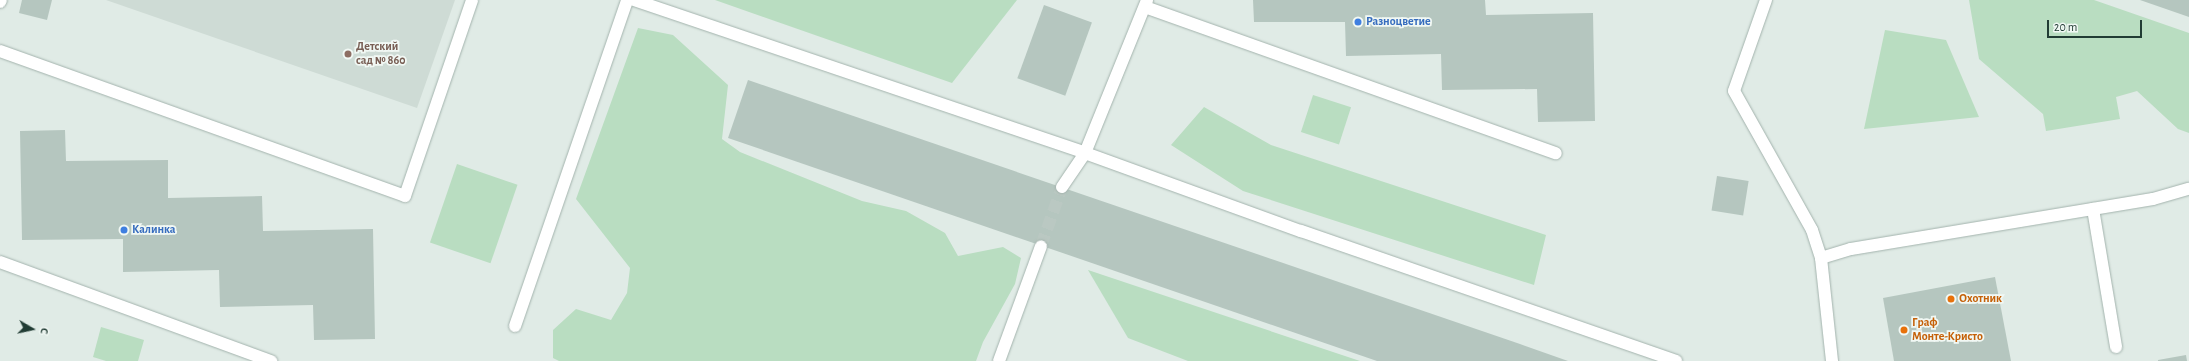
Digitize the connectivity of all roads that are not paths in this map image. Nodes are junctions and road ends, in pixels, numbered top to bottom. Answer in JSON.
{"nodes":[{"id":1,"x":472,"y":0,"type":"edge"},
{"id":2,"x":627,"y":0,"type":"edge"},
{"id":3,"x":634,"y":0,"type":"edge"},
{"id":4,"x":1766,"y":0,"type":"edge"},
{"id":5,"x":1146,"y":4,"type":"edge"},
{"id":6,"x":0,"y":50,"type":"edge"},
{"id":7,"x":1085,"y":152,"type":"junction"},
{"id":8,"x":1556,"y":154,"type":"dead end"},
{"id":9,"x":1062,"y":187,"type":"tunnel mouth"},
{"id":10,"x":2189,"y":189,"type":"edge"},
{"id":11,"x":2092,"y":209,"type":"junction"},
{"id":12,"x":1041,"y":246,"type":"tunnel mouth"},
{"id":13,"x":1821,"y":258,"type":"junction"},
{"id":14,"x":0,"y":262,"type":"edge"},
{"id":15,"x":516,"y":326,"type":"dead end"},
{"id":16,"x":2116,"y":347,"type":"dead end"},
{"id":17,"x":271,"y":361,"type":"edge"},
{"id":18,"x":998,"y":361,"type":"edge"},
{"id":19,"x":1676,"y":361,"type":"edge"},
{"id":20,"x":1832,"y":361,"type":"edge"}],
"edges":[{"from":1,"to":6,"type":"lane"},
{"from":2,"to":15,"type":"lane"},
{"from":3,"to":7,"type":"lane"},
{"from":4,"to":13,"type":"lane"},
{"from":5,"to":7,"type":"lane"},
{"from":5,"to":8,"type":"lane"},
{"from":7,"to":9,"type":"lane"},
{"from":7,"to":19,"type":"lane"},
{"from":10,"to":11,"type":"lane"},
{"from":11,"to":13,"type":"lane"},
{"from":11,"to":16,"type":"lane"},
{"from":12,"to":18,"type":"lane"},
{"from":13,"to":20,"type":"lane"},
{"from":14,"to":17,"type":"lane"}]}
